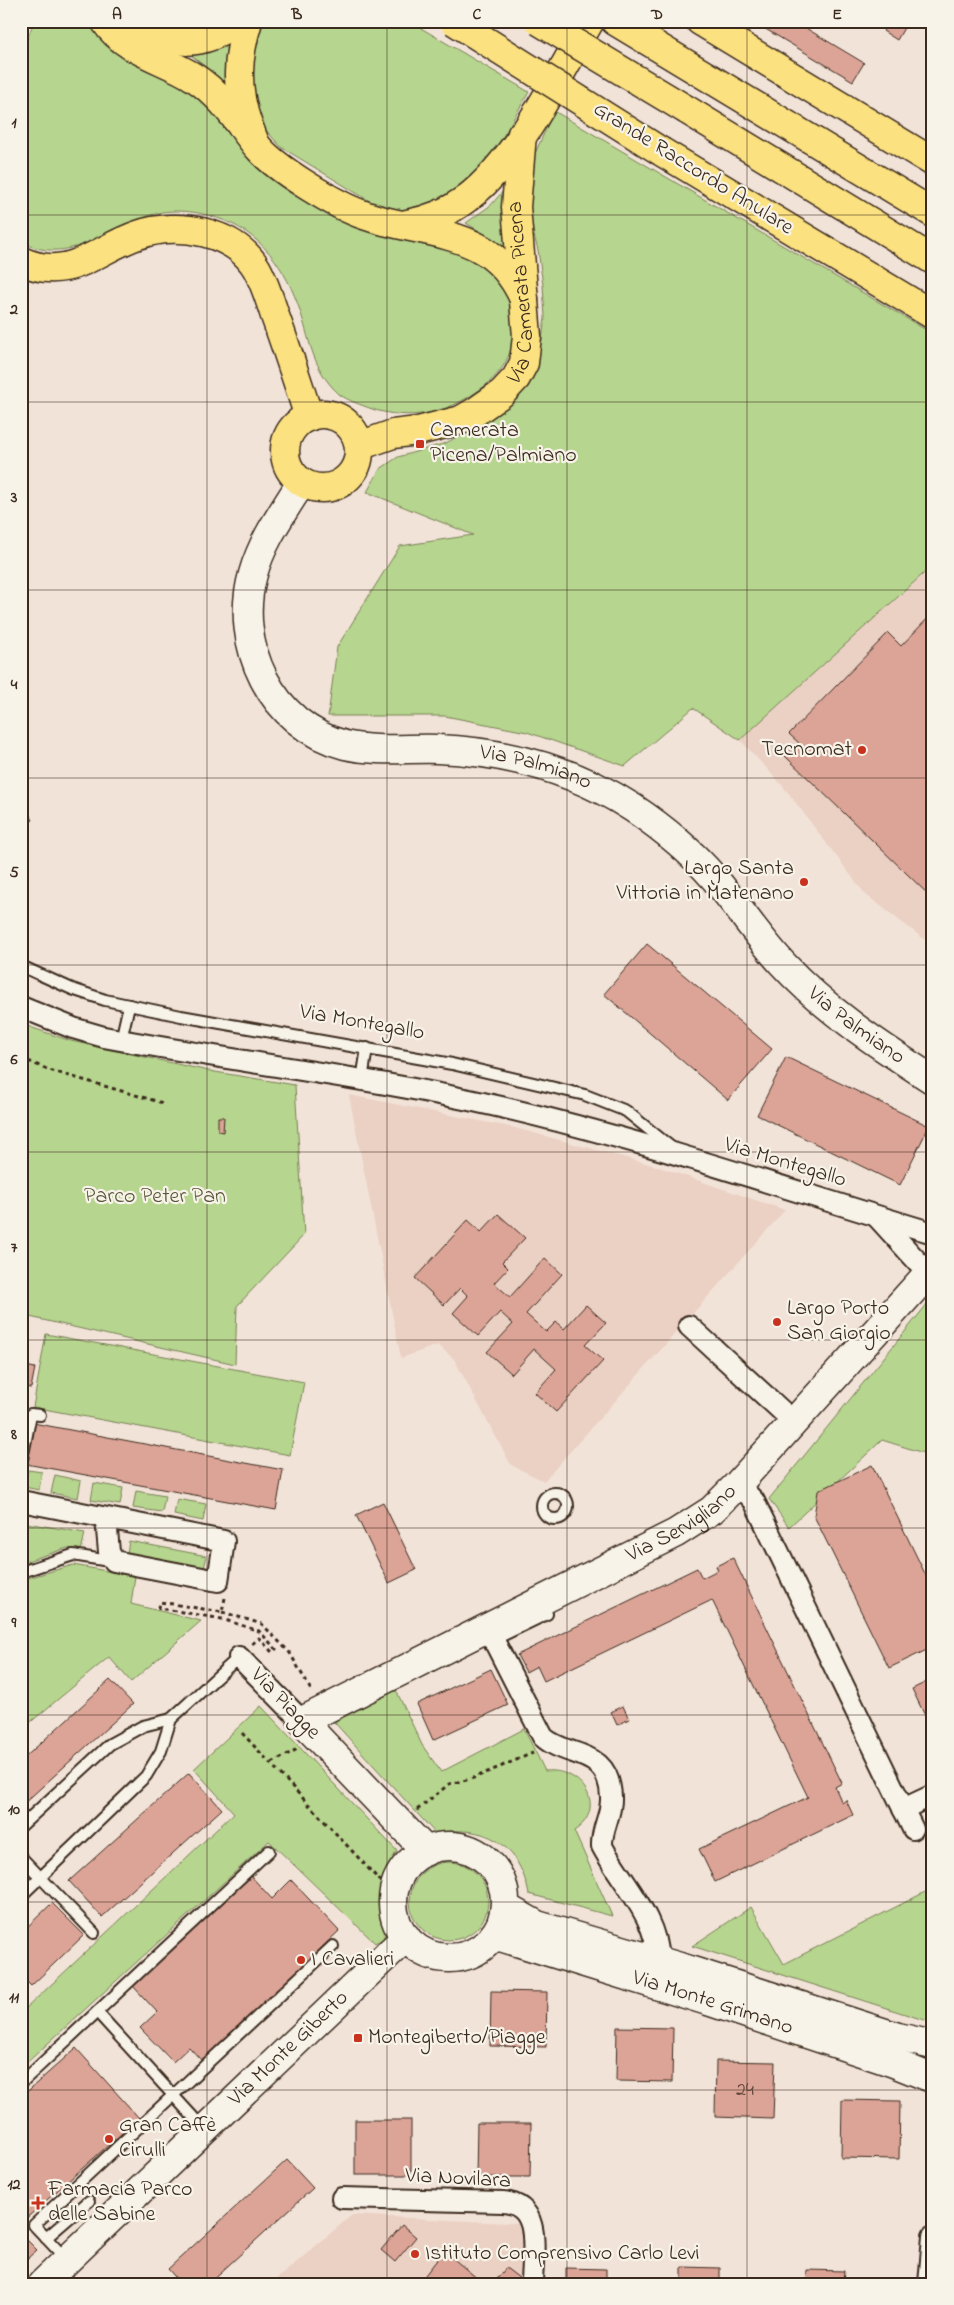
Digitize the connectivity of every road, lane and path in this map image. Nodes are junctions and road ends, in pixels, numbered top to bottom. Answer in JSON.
{"nodes":[{"id":1,"x":105,"y":21,"type":"edge"},
{"id":2,"x":136,"y":21,"type":"edge"},
{"id":3,"x":240,"y":21,"type":"edge"},
{"id":4,"x":248,"y":21,"type":"edge"},
{"id":5,"x":454,"y":21,"type":"edge"},
{"id":6,"x":539,"y":21,"type":"edge"},
{"id":7,"x":590,"y":21,"type":"edge"},
{"id":8,"x":615,"y":21,"type":"edge"},
{"id":9,"x":700,"y":21,"type":"edge"},
{"id":10,"x":522,"y":134,"type":"junction"},
{"id":11,"x":256,"y":145,"type":"junction"},
{"id":12,"x":933,"y":162,"type":"edge"},
{"id":13,"x":933,"y":213,"type":"edge"},
{"id":14,"x":403,"y":225,"type":"junction"},
{"id":15,"x":21,"y":260,"type":"edge"},
{"id":16,"x":933,"y":260,"type":"edge"},
{"id":17,"x":524,"y":299,"type":"junction"},
{"id":18,"x":933,"y":316,"type":"edge"},
{"id":19,"x":309,"y":417,"type":"junction"},
{"id":20,"x":359,"y":446,"type":"junction"},
{"id":21,"x":301,"y":483,"type":"junction"},
{"id":22,"x":21,"y":966,"type":"edge"},
{"id":23,"x":129,"y":1005,"type":"junction"},
{"id":24,"x":21,"y":1007,"type":"edge"},
{"id":25,"x":121,"y":1040,"type":"junction"},
{"id":26,"x":367,"y":1048,"type":"junction"},
{"id":27,"x":21,"y":1058,"type":"edge"},
{"id":28,"x":362,"y":1080,"type":"junction"},
{"id":29,"x":933,"y":1080,"type":"edge"},
{"id":30,"x":162,"y":1103,"type":"dead end"},
{"id":31,"x":681,"y":1156,"type":"junction"},
{"id":32,"x":875,"y":1216,"type":"junction"},
{"id":33,"x":933,"y":1233,"type":"edge"},
{"id":34,"x":930,"y":1270,"type":"edge"},
{"id":35,"x":689,"y":1326,"type":"dead end"},
{"id":36,"x":40,"y":1416,"type":"dead end"},
{"id":37,"x":795,"y":1423,"type":"junction"},
{"id":38,"x":21,"y":1465,"type":"edge"},
{"id":39,"x":738,"y":1484,"type":"junction"},
{"id":40,"x":21,"y":1502,"type":"edge"},
{"id":41,"x":106,"y":1519,"type":"junction"},
{"id":42,"x":117,"y":1563,"type":"junction"},
{"id":43,"x":21,"y":1572,"type":"edge"},
{"id":44,"x":218,"y":1581,"type":"junction"},
{"id":45,"x":222,"y":1612,"type":"junction"},
{"id":46,"x":547,"y":1614,"type":"dead end"},
{"id":47,"x":490,"y":1633,"type":"junction"},
{"id":48,"x":240,"y":1657,"type":"junction"},
{"id":49,"x":312,"y":1716,"type":"junction"},
{"id":50,"x":171,"y":1719,"type":"junction"},
{"id":51,"x":242,"y":1733,"type":"dead end"},
{"id":52,"x":300,"y":1748,"type":"dead end"},
{"id":53,"x":538,"y":1750,"type":"dead end"},
{"id":54,"x":272,"y":1763,"type":"junction"},
{"id":55,"x":933,"y":1795,"type":"edge"},
{"id":56,"x":903,"y":1809,"type":"junction"},
{"id":57,"x":415,"y":1813,"type":"dead end"},
{"id":58,"x":21,"y":1826,"type":"edge"},
{"id":59,"x":913,"y":1829,"type":"dead end"},
{"id":60,"x":269,"y":1851,"type":"dead end"},
{"id":61,"x":426,"y":1851,"type":"junction"},
{"id":62,"x":21,"y":1857,"type":"edge"},
{"id":63,"x":41,"y":1877,"type":"junction"},
{"id":64,"x":382,"y":1883,"type":"dead end"},
{"id":65,"x":21,"y":1896,"type":"edge"},
{"id":66,"x":505,"y":1907,"type":"junction"},
{"id":67,"x":94,"y":1933,"type":"dead end"},
{"id":68,"x":494,"y":1935,"type":"junction"},
{"id":69,"x":406,"y":1937,"type":"junction"},
{"id":70,"x":333,"y":1946,"type":"dead end"},
{"id":71,"x":657,"y":1961,"type":"junction"},
{"id":72,"x":97,"y":2012,"type":"junction"},
{"id":73,"x":933,"y":2045,"type":"edge"},
{"id":74,"x":931,"y":2072,"type":"edge"},
{"id":75,"x":21,"y":2083,"type":"edge"},
{"id":76,"x":173,"y":2096,"type":"junction"},
{"id":77,"x":204,"y":2129,"type":"junction"},
{"id":78,"x":342,"y":2198,"type":"dead end"},
{"id":79,"x":89,"y":2201,"type":"dead end"},
{"id":80,"x":933,"y":2236,"type":"edge"},
{"id":81,"x":46,"y":2238,"type":"junction"},
{"id":82,"x":66,"y":2260,"type":"junction"},
{"id":83,"x":42,"y":2284,"type":"edge"},
{"id":84,"x":532,"y":2284,"type":"edge"},
{"id":85,"x":929,"y":2284,"type":"edge"}],
"edges":[{"from":1,"to":11,"type":"main road"},
{"from":2,"to":3,"type":"main road"},
{"from":4,"to":11,"type":"main road"},
{"from":5,"to":18,"type":"main road","name":"Grande Raccordo Anulare","bridge":true},
{"from":6,"to":16,"type":"main road","name":"Grande Raccordo Anulare","bridge":true},
{"from":7,"to":10,"type":"main road","name":"Via Camerata Picena"},
{"from":8,"to":13,"type":"main road"},
{"from":9,"to":12,"type":"main road"},
{"from":10,"to":14,"type":"main road"},
{"from":10,"to":17,"type":"main road","name":"Via Camerata Picena"},
{"from":11,"to":14,"type":"main road"},
{"from":14,"to":17,"type":"main road"},
{"from":15,"to":19,"type":"main road"},
{"from":17,"to":20,"type":"main road","name":"Via Camerata Picena"},
{"from":19,"to":20,"type":"main road"},
{"from":19,"to":21,"type":"main road"},
{"from":20,"to":21,"type":"main road"},
{"from":21,"to":29,"type":"street","name":"Via Palmiano"},
{"from":22,"to":23,"type":"lane","name":"Via Montegallo"},
{"from":23,"to":25,"type":"lane"},
{"from":23,"to":26,"type":"lane","name":"Via Montegallo"},
{"from":24,"to":25,"type":"street","name":"Via Montegallo"},
{"from":25,"to":28,"type":"street","name":"Via Montegallo"},
{"from":26,"to":28,"type":"lane"},
{"from":26,"to":31,"type":"lane","name":"Via Montegallo"},
{"from":27,"to":30,"type":"path"},
{"from":28,"to":31,"type":"street","name":"Via Montegallo"},
{"from":31,"to":32,"type":"street","name":"Via Montegallo"},
{"from":32,"to":33,"type":"street","name":"Via Montegallo"},
{"from":32,"to":34,"type":"street","name":"Via Montegallo"},
{"from":34,"to":37,"type":"street"},
{"from":35,"to":37,"type":"street"},
{"from":36,"to":38,"type":"lane"},
{"from":37,"to":39,"type":"street"},
{"from":39,"to":47,"type":"street","name":"Via Servigliano"},
{"from":39,"to":56,"type":"street","name":"Via Servigliano"},
{"from":40,"to":41,"type":"street"},
{"from":41,"to":42,"type":"street"},
{"from":41,"to":44,"type":"street"},
{"from":42,"to":43,"type":"lane"},
{"from":42,"to":44,"type":"street"},
{"from":44,"to":45,"type":"path"},
{"from":45,"to":48,"type":"path","name":"Via Piagge"},
{"from":45,"to":49,"type":"path"},
{"from":46,"to":47,"type":"lane"},
{"from":47,"to":49,"type":"street","name":"Via Servigliano"},
{"from":47,"to":71,"type":"street"},
{"from":48,"to":49,"type":"street","name":"Via Piagge"},
{"from":48,"to":50,"type":"lane"},
{"from":49,"to":61,"type":"street","name":"Via Piagge"},
{"from":50,"to":58,"type":"lane"},
{"from":50,"to":63,"type":"lane"},
{"from":51,"to":54,"type":"path"},
{"from":52,"to":54,"type":"path"},
{"from":53,"to":57,"type":"path"},
{"from":54,"to":64,"type":"path"},
{"from":55,"to":56,"type":"street"},
{"from":56,"to":59,"type":"street","name":"Via Servigliano"},
{"from":60,"to":72,"type":"lane"},
{"from":61,"to":66,"type":"street"},
{"from":61,"to":69,"type":"street"},
{"from":62,"to":63,"type":"lane"},
{"from":63,"to":65,"type":"lane"},
{"from":63,"to":67,"type":"lane"},
{"from":66,"to":68,"type":"street"},
{"from":66,"to":71,"type":"street","name":"Via Monte Grimano"},
{"from":68,"to":69,"type":"street"},
{"from":68,"to":74,"type":"street","name":"Via Monte Grimano"},
{"from":69,"to":77,"type":"street","name":"Via Monte Giberto"},
{"from":70,"to":76,"type":"lane"},
{"from":71,"to":73,"type":"street","name":"Via Monte Grimano"},
{"from":72,"to":75,"type":"lane"},
{"from":72,"to":76,"type":"lane"},
{"from":76,"to":77,"type":"lane"},
{"from":76,"to":81,"type":"lane"},
{"from":77,"to":82,"type":"street","name":"Via Monte Giberto"},
{"from":78,"to":84,"type":"street","name":"Via Novilara"},
{"from":79,"to":81,"type":"lane"},
{"from":80,"to":85,"type":"street"},
{"from":81,"to":82,"type":"lane"},
{"from":82,"to":83,"type":"street","name":"Via Monte Giberto"}]}
